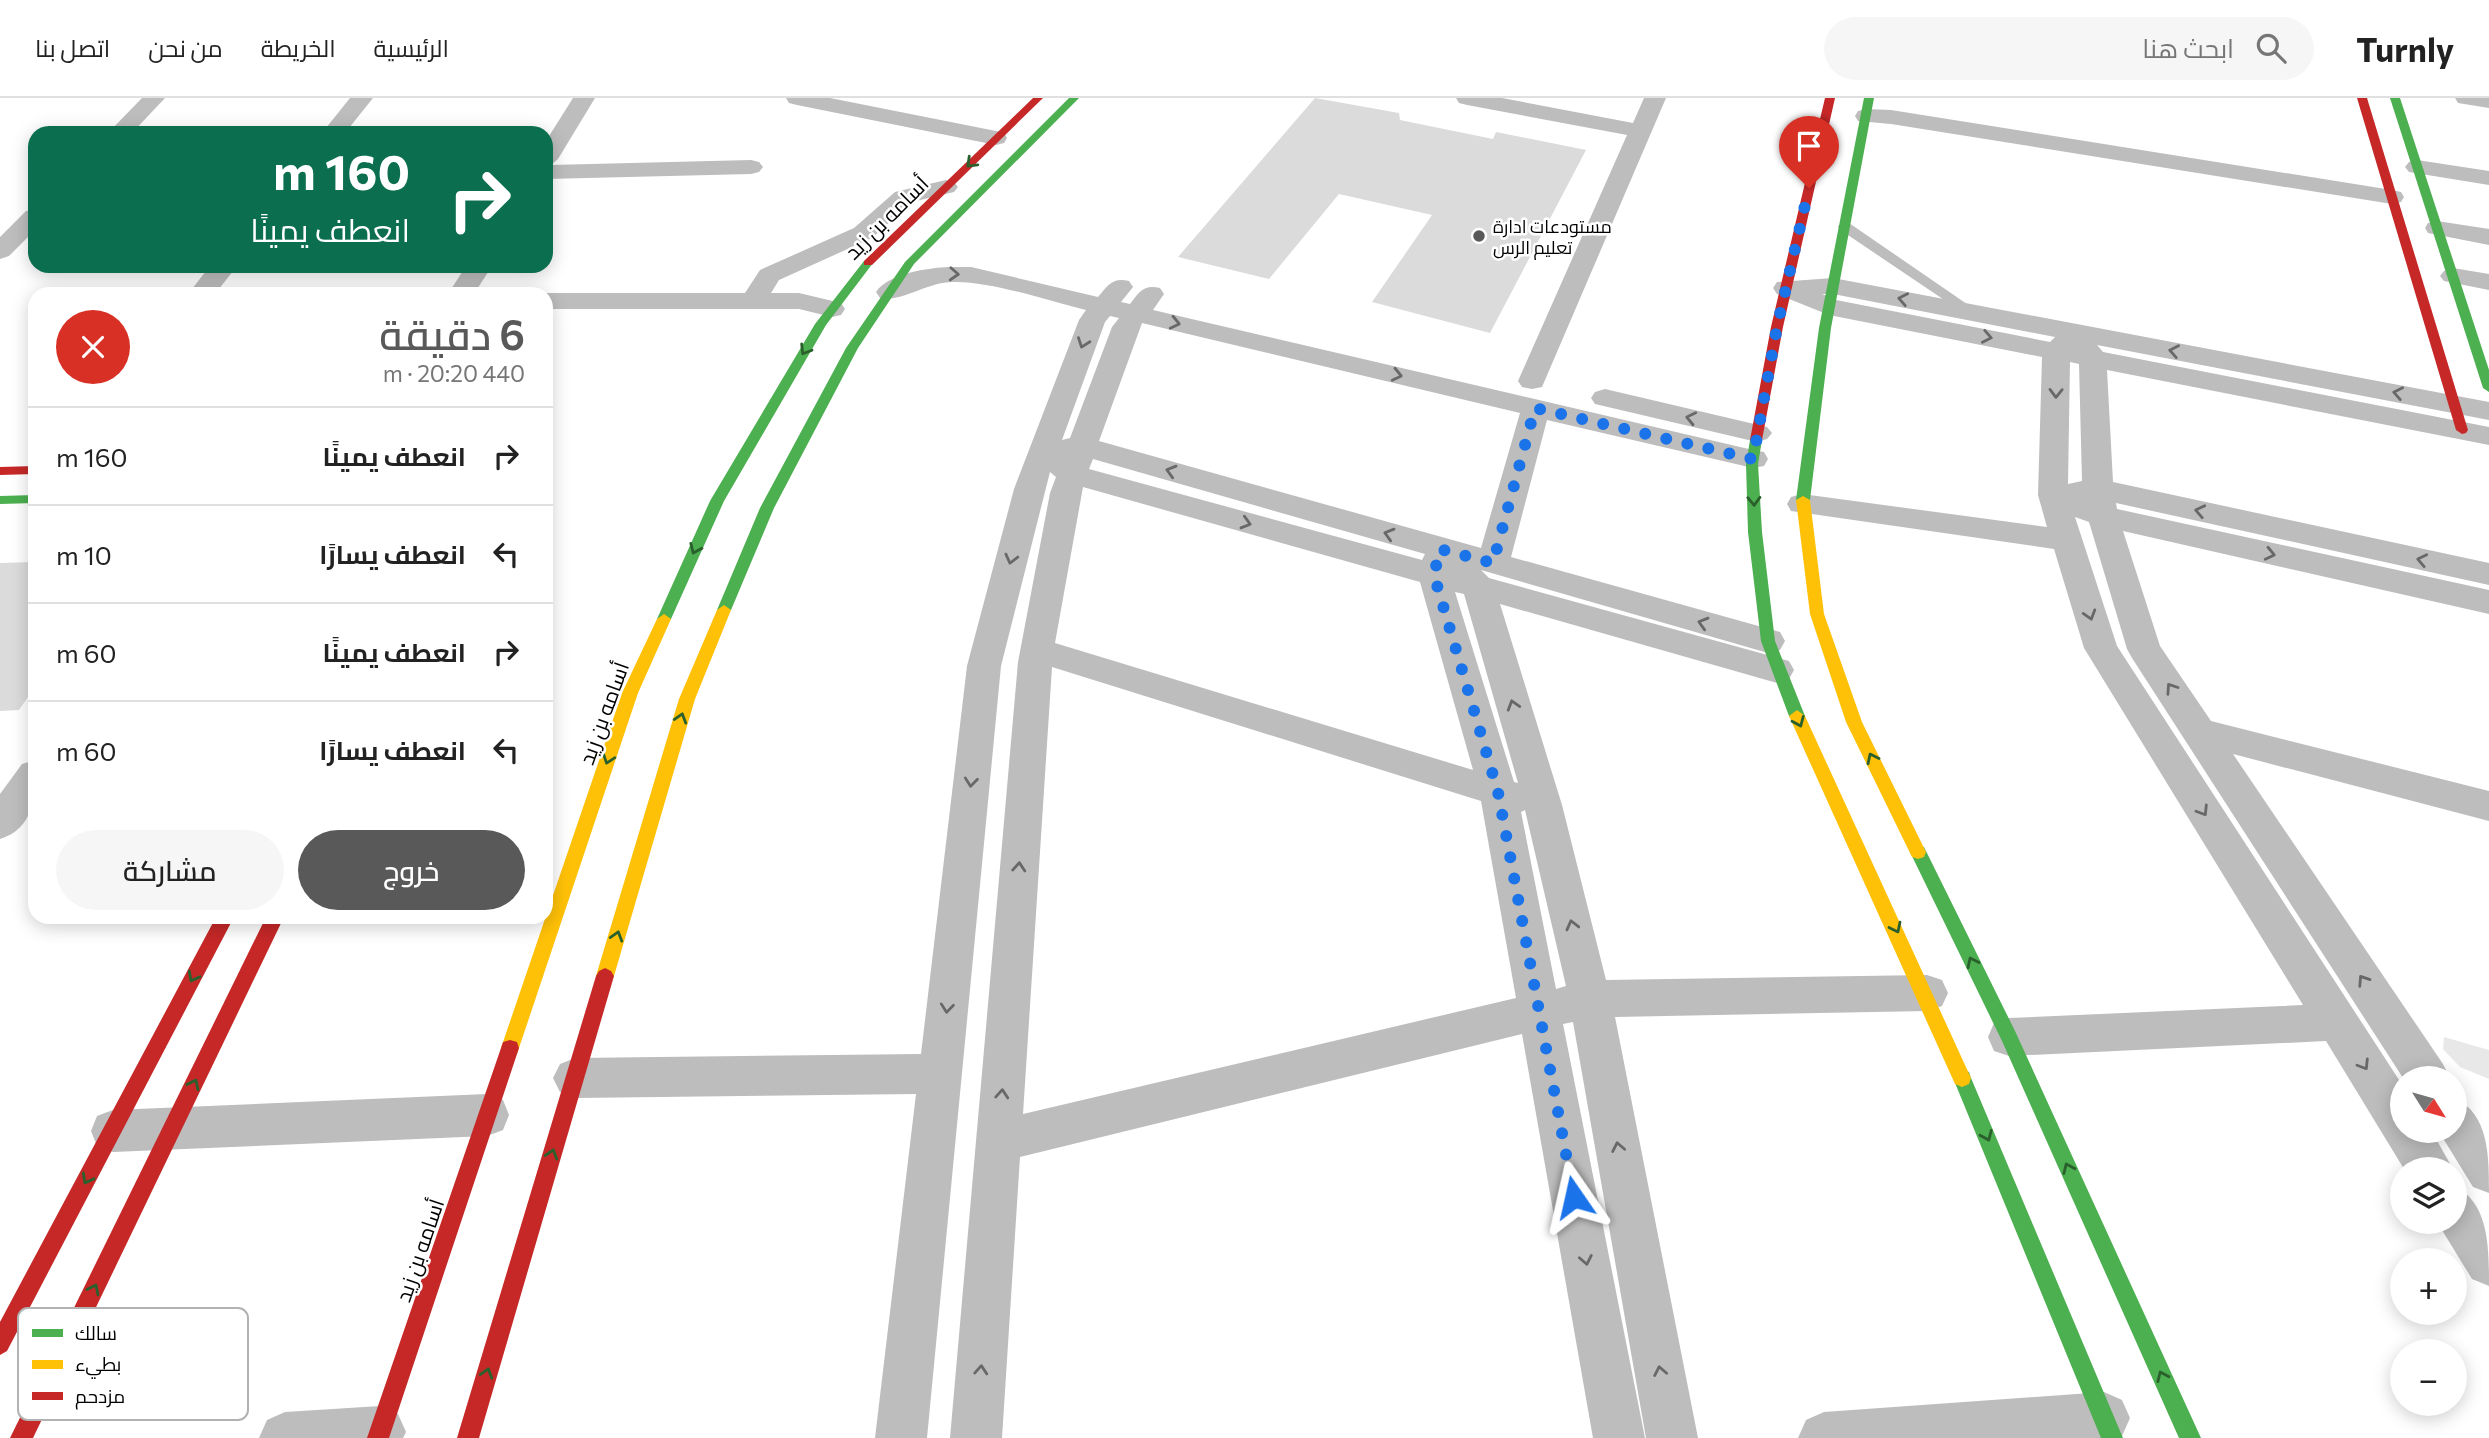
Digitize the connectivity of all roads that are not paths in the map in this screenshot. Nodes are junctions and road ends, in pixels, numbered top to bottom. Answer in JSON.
{"nodes":[{"id":1,"x":154,"y":98,"type":"edge"},
{"id":2,"x":362,"y":98,"type":"edge"},
{"id":3,"x":584,"y":98,"type":"edge"},
{"id":4,"x":1038,"y":98,"type":"edge"},
{"id":5,"x":1074,"y":98,"type":"edge"},
{"id":6,"x":1467,"y":98,"type":"edge"},
{"id":7,"x":1655,"y":98,"type":"edge"},
{"id":8,"x":1830,"y":98,"type":"edge"},
{"id":9,"x":2362,"y":98,"type":"edge"},
{"id":10,"x":2395,"y":98,"type":"edge"},
{"id":11,"x":2466,"y":98,"type":"edge"},
{"id":12,"x":822,"y":100,"type":"edge"},
{"id":13,"x":2489,"y":102,"type":"edge"},
{"id":14,"x":1868,"y":107,"type":"edge"},
{"id":15,"x":126,"y":126,"type":"edge"},
{"id":16,"x":339,"y":126,"type":"edge"},
{"id":17,"x":1641,"y":131,"type":"junction"},
{"id":18,"x":996,"y":138,"type":"junction"},
{"id":19,"x":553,"y":148,"type":"edge"},
{"id":20,"x":751,"y":167,"type":"dead end"},
{"id":21,"x":553,"y":172,"type":"edge"},
{"id":22,"x":2420,"y":174,"type":"junction"},
{"id":23,"x":2489,"y":178,"type":"edge"},
{"id":24,"x":946,"y":187,"type":"junction"},
{"id":25,"x":2489,"y":192,"type":"edge"},
{"id":26,"x":2392,"y":197,"type":"junction"},
{"id":27,"x":28,"y":223,"type":"edge"},
{"id":28,"x":1844,"y":226,"type":"junction"},
{"id":29,"x":2437,"y":228,"type":"junction"},
{"id":30,"x":2489,"y":237,"type":"edge"},
{"id":31,"x":929,"y":243,"type":"junction"},
{"id":32,"x":0,"y":251,"type":"edge"},
{"id":33,"x":218,"y":273,"type":"edge"},
{"id":34,"x":2489,"y":282,"type":"edge"},
{"id":35,"x":2455,"y":284,"type":"junction"},
{"id":36,"x":207,"y":287,"type":"edge"},
{"id":37,"x":1786,"y":288,"type":"junction"},
{"id":38,"x":890,"y":292,"type":"junction"},
{"id":39,"x":1831,"y":296,"type":"junction"},
{"id":40,"x":2489,"y":298,"type":"edge"},
{"id":41,"x":1128,"y":300,"type":"junction"},
{"id":42,"x":553,"y":301,"type":"edge"},
{"id":43,"x":753,"y":301,"type":"junction"},
{"id":44,"x":832,"y":309,"type":"junction"},
{"id":45,"x":1973,"y":313,"type":"junction"},
{"id":46,"x":2075,"y":347,"type":"junction"},
{"id":47,"x":2489,"y":388,"type":"edge"},
{"id":48,"x":1534,"y":395,"type":"junction"},
{"id":49,"x":2454,"y":404,"type":"junction"},
{"id":50,"x":2480,"y":428,"type":"edge"},
{"id":51,"x":1755,"y":446,"type":"junction"},
{"id":52,"x":1065,"y":458,"type":"junction"},
{"id":53,"x":2489,"y":465,"type":"edge"},
{"id":54,"x":28,"y":476,"type":"edge"},
{"id":55,"x":8,"y":495,"type":"edge"},
{"id":56,"x":2053,"y":495,"type":"junction"},
{"id":57,"x":2101,"y":503,"type":"junction"},
{"id":58,"x":1802,"y":504,"type":"junction"},
{"id":59,"x":2067,"y":540,"type":"junction"},
{"id":60,"x":1437,"y":562,"type":"junction"},
{"id":61,"x":2489,"y":574,"type":"edge"},
{"id":62,"x":1485,"y":575,"type":"junction"},
{"id":63,"x":2489,"y":602,"type":"edge"},
{"id":64,"x":1037,"y":650,"type":"junction"},
{"id":65,"x":1773,"y":656,"type":"junction"},
{"id":66,"x":2200,"y":732,"type":"junction"},
{"id":67,"x":28,"y":784,"type":"edge"},
{"id":68,"x":1498,"y":792,"type":"junction"},
{"id":69,"x":1543,"y":805,"type":"junction"},
{"id":70,"x":2489,"y":806,"type":"edge"},
{"id":71,"x":0,"y":824,"type":"edge"},
{"id":72,"x":553,"y":921,"type":"edge"},
{"id":73,"x":221,"y":924,"type":"edge"},
{"id":74,"x":272,"y":924,"type":"edge"},
{"id":75,"x":552,"y":924,"type":"edge"},
{"id":76,"x":1927,"y":993,"type":"junction"},
{"id":77,"x":1590,"y":999,"type":"junction"},
{"id":78,"x":1538,"y":1010,"type":"junction"},
{"id":79,"x":2337,"y":1022,"type":"junction"},
{"id":80,"x":2009,"y":1037,"type":"junction"},
{"id":81,"x":2420,"y":1066,"type":"edge"},
{"id":82,"x":940,"y":1074,"type":"junction"},
{"id":83,"x":575,"y":1078,"type":"junction"},
{"id":84,"x":2390,"y":1106,"type":"edge"},
{"id":85,"x":487,"y":1115,"type":"junction"},
{"id":86,"x":172,"y":1128,"type":"junction"},
{"id":87,"x":113,"y":1130,"type":"junction"},
{"id":88,"x":2468,"y":1139,"type":"edge"},
{"id":89,"x":999,"y":1141,"type":"junction"},
{"id":90,"x":2489,"y":1171,"type":"edge"},
{"id":91,"x":2467,"y":1228,"type":"edge"},
{"id":92,"x":2489,"y":1262,"type":"edge"},
{"id":93,"x":19,"y":1308,"type":"edge"},
{"id":94,"x":84,"y":1308,"type":"edge"},
{"id":95,"x":18,"y":1310,"type":"edge"},
{"id":96,"x":0,"y":1344,"type":"edge"},
{"id":97,"x":30,"y":1420,"type":"edge"},
{"id":98,"x":2108,"y":1428,"type":"edge"},
{"id":99,"x":379,"y":1435,"type":"edge"},
{"id":100,"x":21,"y":1438,"type":"edge"},
{"id":101,"x":285,"y":1438,"type":"edge"},
{"id":102,"x":468,"y":1438,"type":"edge"},
{"id":103,"x":901,"y":1438,"type":"edge"},
{"id":104,"x":976,"y":1438,"type":"edge"},
{"id":105,"x":1619,"y":1438,"type":"edge"},
{"id":106,"x":1672,"y":1438,"type":"edge"},
{"id":107,"x":1824,"y":1438,"type":"edge"},
{"id":108,"x":2190,"y":1438,"type":"edge"}],
"edges":[{"from":1,"to":15,"type":"street"},
{"from":2,"to":16,"type":"street"},
{"from":3,"to":19,"type":"street"},
{"from":4,"to":18,"type":"street","name":"أسامه بن زيد"},
{"from":5,"to":31,"type":"street"},
{"from":6,"to":17,"type":"street"},
{"from":7,"to":17,"type":"street"},
{"from":8,"to":37,"type":"street"},
{"from":9,"to":26,"type":"street"},
{"from":10,"to":22,"type":"street"},
{"from":11,"to":13,"type":"street"},
{"from":12,"to":18,"type":"street"},
{"from":14,"to":26,"type":"street"},
{"from":14,"to":28,"type":"street"},
{"from":17,"to":48,"type":"street"},
{"from":18,"to":24,"type":"street","name":"أسامه بن زيد","one_way":true},
{"from":20,"to":21,"type":"street"},
{"from":22,"to":23,"type":"street"},
{"from":22,"to":25,"type":"street"},
{"from":22,"to":29,"type":"street"},
{"from":24,"to":43,"type":"street"},
{"from":24,"to":44,"type":"street","name":"أسامه بن زيد"},
{"from":26,"to":49,"type":"street"},
{"from":27,"to":32,"type":"street"},
{"from":28,"to":39,"type":"street"},
{"from":28,"to":45,"type":"lane"},
{"from":29,"to":30,"type":"street"},
{"from":29,"to":35,"type":"street"},
{"from":31,"to":38,"type":"street"},
{"from":31,"to":41,"type":"street"},
{"from":33,"to":36,"type":"street"},
{"from":34,"to":35,"type":"street"},
{"from":35,"to":40,"type":"street"},
{"from":35,"to":47,"type":"street"},
{"from":37,"to":39,"type":"street"},
{"from":37,"to":51,"type":"street"},
{"from":38,"to":41,"type":"street","one_way":true},
{"from":83,"to":38,"type":"street","one_way":true},
{"from":45,"to":39,"type":"street","one_way":true},
{"from":39,"to":46,"type":"street","one_way":true},
{"from":39,"to":58,"type":"street"},
{"from":41,"to":48,"type":"street"},
{"from":41,"to":52,"type":"street"},
{"from":42,"to":43,"type":"street"},
{"from":43,"to":44,"type":"street"},
{"from":44,"to":72,"type":"street","name":"أسامه بن زيد","one_way":true},
{"from":45,"to":46,"type":"street"},
{"from":49,"to":46,"type":"street","one_way":true},
{"from":46,"to":50,"type":"street"},
{"from":46,"to":56,"type":"street","one_way":true},
{"from":46,"to":57,"type":"street"},
{"from":48,"to":51,"type":"street"},
{"from":48,"to":62,"type":"street"},
{"from":49,"to":50,"type":"street"},
{"from":50,"to":53,"type":"street"},
{"from":51,"to":65,"type":"street","one_way":true},
{"from":52,"to":60,"type":"street"},
{"from":52,"to":64,"type":"street"},
{"from":52,"to":82,"type":"street","one_way":true},
{"from":54,"to":55,"type":"street"},
{"from":56,"to":57,"type":"street"},
{"from":56,"to":59,"type":"street"},
{"from":61,"to":57,"type":"street","one_way":true},
{"from":57,"to":63,"type":"street","one_way":true},
{"from":66,"to":57,"type":"street","one_way":true},
{"from":58,"to":59,"type":"street"},
{"from":80,"to":58,"type":"street","one_way":true},
{"from":59,"to":79,"type":"street","one_way":true},
{"from":60,"to":62,"type":"street"},
{"from":60,"to":68,"type":"street"},
{"from":62,"to":65,"type":"street"},
{"from":69,"to":62,"type":"street","one_way":true},
{"from":64,"to":68,"type":"street"},
{"from":89,"to":64,"type":"street","one_way":true},
{"from":65,"to":76,"type":"street","one_way":true},
{"from":66,"to":70,"type":"street"},
{"from":81,"to":66,"type":"street","one_way":true},
{"from":67,"to":71,"type":"street"},
{"from":68,"to":69,"type":"street"},
{"from":68,"to":78,"type":"street"},
{"from":77,"to":69,"type":"street","one_way":true},
{"from":73,"to":87,"type":"street","one_way":true},
{"from":86,"to":74,"type":"street","one_way":true},
{"from":75,"to":85,"type":"street","name":"أسامه بن زيد","one_way":true},
{"from":76,"to":77,"type":"street"},
{"from":76,"to":98,"type":"street","one_way":true},
{"from":77,"to":78,"type":"street"},
{"from":106,"to":77,"type":"street","one_way":true},
{"from":78,"to":89,"type":"street"},
{"from":78,"to":105,"type":"street","one_way":true},
{"from":79,"to":80,"type":"street"},
{"from":79,"to":84,"type":"street","one_way":true},
{"from":108,"to":80,"type":"street","one_way":true},
{"from":82,"to":83,"type":"street"},
{"from":82,"to":103,"type":"street"},
{"from":102,"to":83,"type":"street","one_way":true},
{"from":85,"to":86,"type":"street"},
{"from":85,"to":99,"type":"street","name":"أسامه بن زيد"},
{"from":86,"to":87,"type":"street"},
{"from":94,"to":86,"type":"street","one_way":true},
{"from":87,"to":93,"type":"street","one_way":true},
{"from":88,"to":90,"type":"street"},
{"from":104,"to":89,"type":"street","one_way":true},
{"from":91,"to":92,"type":"street"},
{"from":95,"to":96,"type":"street","one_way":true},
{"from":100,"to":97,"type":"street","one_way":true},
{"from":98,"to":107,"type":"street"},
{"from":99,"to":101,"type":"street"}]}
